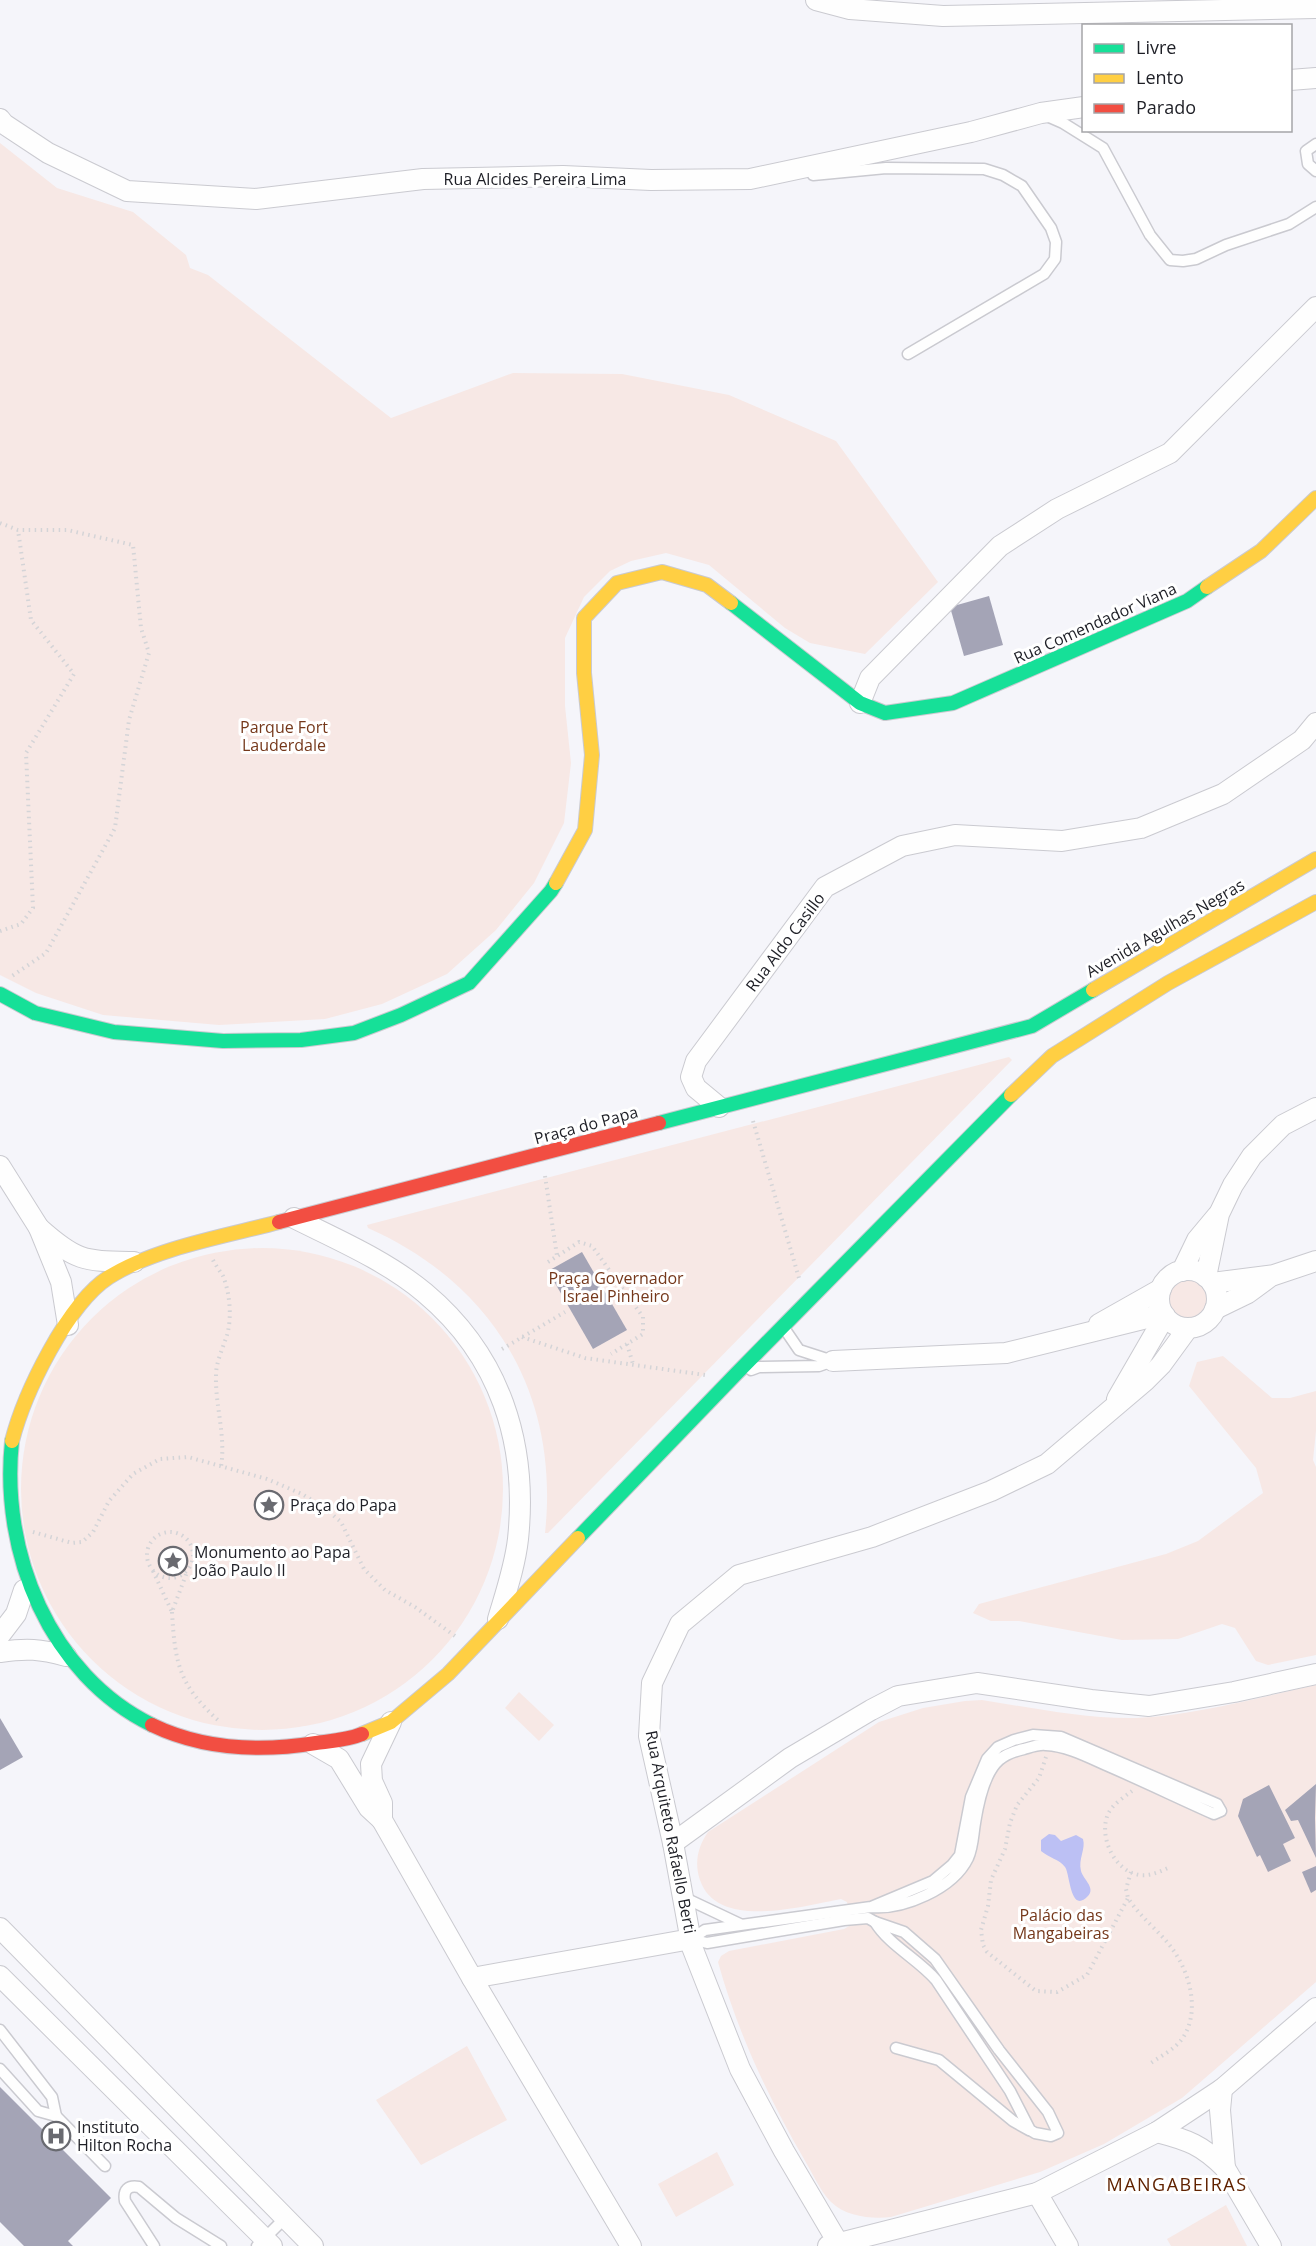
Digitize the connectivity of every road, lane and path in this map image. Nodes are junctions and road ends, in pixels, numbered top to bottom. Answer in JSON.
{"nodes":[{"id":1,"x":816,"y":0,"type":"edge"},
{"id":2,"x":1316,"y":8,"type":"edge"},
{"id":3,"x":1316,"y":78,"type":"edge"},
{"id":4,"x":1292,"y":80,"type":"edge"},
{"id":5,"x":1082,"y":107,"type":"edge"},
{"id":6,"x":1041,"y":113,"type":"junction"},
{"id":7,"x":0,"y":119,"type":"edge"},
{"id":8,"x":1316,"y":144,"type":"edge"},
{"id":9,"x":1316,"y":171,"type":"edge"},
{"id":10,"x":780,"y":173,"type":"junction"},
{"id":11,"x":1316,"y":207,"type":"edge"},
{"id":12,"x":1316,"y":307,"type":"edge"},
{"id":13,"x":908,"y":354,"type":"dead end"},
{"id":14,"x":1316,"y":498,"type":"edge"},
{"id":15,"x":0,"y":523,"type":"edge"},
{"id":16,"x":18,"y":530,"type":"junction"},
{"id":17,"x":860,"y":703,"type":"junction"},
{"id":18,"x":1316,"y":723,"type":"edge"},
{"id":19,"x":1316,"y":860,"type":"edge"},
{"id":20,"x":1316,"y":902,"type":"edge"},
{"id":21,"x":0,"y":931,"type":"edge"},
{"id":22,"x":9,"y":978,"type":"dead end"},
{"id":23,"x":0,"y":994,"type":"edge"},
{"id":24,"x":1032,"y":1026,"type":"junction"},
{"id":25,"x":1052,"y":1056,"type":"junction"},
{"id":26,"x":719,"y":1107,"type":"junction"},
{"id":27,"x":1316,"y":1108,"type":"edge"},
{"id":28,"x":752,"y":1118,"type":"dead end"},
{"id":29,"x":0,"y":1166,"type":"edge"},
{"id":30,"x":544,"y":1172,"type":"dead end"},
{"id":31,"x":1219,"y":1214,"type":"junction"},
{"id":32,"x":294,"y":1218,"type":"junction"},
{"id":33,"x":39,"y":1228,"type":"junction"},
{"id":34,"x":205,"y":1241,"type":"junction"},
{"id":35,"x":557,"y":1256,"type":"junction"},
{"id":36,"x":1316,"y":1261,"type":"edge"},
{"id":37,"x":136,"y":1262,"type":"junction"},
{"id":38,"x":548,"y":1262,"type":"dead end"},
{"id":39,"x":1182,"y":1270,"type":"junction"},
{"id":40,"x":1274,"y":1275,"type":"junction"},
{"id":41,"x":1209,"y":1280,"type":"junction"},
{"id":42,"x":800,"y":1284,"type":"dead end"},
{"id":43,"x":1161,"y":1289,"type":"junction"},
{"id":44,"x":1215,"y":1309,"type":"junction"},
{"id":45,"x":565,"y":1312,"type":"dead end"},
{"id":46,"x":1164,"y":1315,"type":"junction"},
{"id":47,"x":68,"y":1325,"type":"junction"},
{"id":48,"x":783,"y":1327,"type":"junction"},
{"id":49,"x":1188,"y":1328,"type":"junction"},
{"id":50,"x":1079,"y":1336,"type":"junction"},
{"id":51,"x":522,"y":1337,"type":"junction"},
{"id":52,"x":627,"y":1344,"type":"junction"},
{"id":53,"x":502,"y":1349,"type":"dead end"},
{"id":54,"x":611,"y":1354,"type":"dead end"},
{"id":55,"x":833,"y":1361,"type":"junction"},
{"id":56,"x":633,"y":1364,"type":"junction"},
{"id":57,"x":736,"y":1374,"type":"junction"},
{"id":58,"x":712,"y":1375,"type":"dead end"},
{"id":59,"x":1110,"y":1412,"type":"junction"},
{"id":60,"x":221,"y":1467,"type":"junction"},
{"id":61,"x":9,"y":1526,"type":"junction"},
{"id":62,"x":152,"y":1570,"type":"junction"},
{"id":63,"x":187,"y":1571,"type":"junction"},
{"id":64,"x":24,"y":1590,"type":"junction"},
{"id":65,"x":172,"y":1612,"type":"junction"},
{"id":66,"x":496,"y":1624,"type":"junction"},
{"id":67,"x":0,"y":1635,"type":"edge"},
{"id":68,"x":472,"y":1649,"type":"junction"},
{"id":69,"x":0,"y":1652,"type":"edge"},
{"id":70,"x":66,"y":1656,"type":"junction"},
{"id":71,"x":1316,"y":1674,"type":"edge"},
{"id":72,"x":220,"y":1722,"type":"dead end"},
{"id":73,"x":391,"y":1722,"type":"junction"},
{"id":74,"x":313,"y":1744,"type":"junction"},
{"id":75,"x":1050,"y":1745,"type":"junction"},
{"id":76,"x":1135,"y":1789,"type":"dead end"},
{"id":77,"x":382,"y":1820,"type":"junction"},
{"id":78,"x":673,"y":1844,"type":"junction"},
{"id":79,"x":1168,"y":1868,"type":"dead end"},
{"id":80,"x":1131,"y":1872,"type":"junction"},
{"id":81,"x":683,"y":1897,"type":"junction"},
{"id":82,"x":1128,"y":1899,"type":"junction"},
{"id":83,"x":871,"y":1906,"type":"junction"},
{"id":84,"x":875,"y":1922,"type":"junction"},
{"id":85,"x":740,"y":1924,"type":"junction"},
{"id":86,"x":0,"y":1928,"type":"edge"},
{"id":87,"x":691,"y":1939,"type":"junction"},
{"id":88,"x":0,"y":1976,"type":"edge"},
{"id":89,"x":472,"y":1977,"type":"junction"},
{"id":90,"x":1316,"y":2007,"type":"edge"},
{"id":91,"x":0,"y":2030,"type":"edge"},
{"id":92,"x":896,"y":2048,"type":"dead end"},
{"id":93,"x":1148,"y":2065,"type":"dead end"},
{"id":94,"x":0,"y":2069,"type":"edge"},
{"id":95,"x":1222,"y":2089,"type":"junction"},
{"id":96,"x":56,"y":2116,"type":"junction"},
{"id":97,"x":1030,"y":2130,"type":"junction"},
{"id":98,"x":1157,"y":2132,"type":"junction"},
{"id":99,"x":105,"y":2166,"type":"dead end"},
{"id":100,"x":1225,"y":2168,"type":"junction"},
{"id":101,"x":1037,"y":2193,"type":"junction"},
{"id":102,"x":285,"y":2218,"type":"junction"},
{"id":103,"x":264,"y":2244,"type":"edge"},
{"id":104,"x":836,"y":2245,"type":"edge"},
{"id":105,"x":154,"y":2246,"type":"edge"},
{"id":106,"x":221,"y":2246,"type":"edge"},
{"id":107,"x":313,"y":2246,"type":"edge"},
{"id":108,"x":631,"y":2246,"type":"edge"},
{"id":109,"x":1068,"y":2246,"type":"edge"},
{"id":110,"x":1271,"y":2246,"type":"edge"}],
"edges":[{"from":1,"to":2,"type":"street"},
{"from":3,"to":4,"type":"street"},
{"from":5,"to":6,"type":"street","name":"Rua Alcides Pereira Lima"},
{"from":6,"to":10,"type":"street","name":"Rua Alcides Pereira Lima"},
{"from":6,"to":11,"type":"lane"},
{"from":7,"to":10,"type":"street","name":"Rua Alcides Pereira Lima"},
{"from":8,"to":9,"type":"lane"},
{"from":10,"to":13,"type":"lane"},
{"from":12,"to":17,"type":"street"},
{"from":14,"to":17,"type":"street","name":"Rua Comendador Viana"},
{"from":15,"to":16,"type":"path"},
{"from":16,"to":21,"type":"path"},
{"from":16,"to":22,"type":"path"},
{"from":17,"to":23,"type":"street","name":"Rua Comendador Viana"},
{"from":18,"to":26,"type":"street","name":"Rua Aldo Casillo"},
{"from":19,"to":24,"type":"street","name":"Avenida Agulhas Negras"},
{"from":20,"to":25,"type":"street"},
{"from":24,"to":25,"type":"street"},
{"from":24,"to":26,"type":"street","name":"Praça do Papa"},
{"from":25,"to":48,"type":"street","name":"Praça do Papa"},
{"from":26,"to":32,"type":"street","name":"Praça do Papa"},
{"from":27,"to":31,"type":"street"},
{"from":28,"to":42,"type":"path"},
{"from":29,"to":33,"type":"street"},
{"from":30,"to":35,"type":"path"},
{"from":31,"to":39,"type":"street"},
{"from":31,"to":41,"type":"street"},
{"from":32,"to":34,"type":"street","name":"Praça do Papa"},
{"from":32,"to":66,"type":"street"},
{"from":33,"to":37,"type":"street"},
{"from":33,"to":47,"type":"street"},
{"from":34,"to":37,"type":"street","name":"Praça do Papa"},
{"from":34,"to":60,"type":"path"},
{"from":35,"to":38,"type":"path"},
{"from":35,"to":52,"type":"path"},
{"from":36,"to":40,"type":"street"},
{"from":37,"to":47,"type":"street","name":"Praça do Papa"},
{"from":39,"to":41,"type":"street"},
{"from":39,"to":43,"type":"street"},
{"from":40,"to":41,"type":"street"},
{"from":40,"to":44,"type":"street"},
{"from":41,"to":44,"type":"street"},
{"from":43,"to":46,"type":"street"},
{"from":43,"to":50,"type":"street"},
{"from":44,"to":49,"type":"street"},
{"from":45,"to":51,"type":"path"},
{"from":46,"to":49,"type":"street"},
{"from":46,"to":50,"type":"street"},
{"from":46,"to":59,"type":"street","name":"Rua Arquiteto Rafaello Berti"},
{"from":47,"to":61,"type":"street","name":"Praça do Papa"},
{"from":48,"to":55,"type":"lane"},
{"from":48,"to":57,"type":"street","name":"Praça do Papa"},
{"from":49,"to":59,"type":"street","name":"Rua Arquiteto Rafaello Berti"},
{"from":50,"to":55,"type":"street"},
{"from":51,"to":53,"type":"path"},
{"from":51,"to":56,"type":"path"},
{"from":52,"to":54,"type":"path"},
{"from":52,"to":56,"type":"path"},
{"from":55,"to":57,"type":"lane"},
{"from":56,"to":58,"type":"path"},
{"from":57,"to":66,"type":"street","name":"Praça do Papa"},
{"from":59,"to":78,"type":"street","name":"Rua Arquiteto Rafaello Berti"},
{"from":60,"to":61,"type":"path"},
{"from":60,"to":68,"type":"path"},
{"from":61,"to":64,"type":"street","name":"Praça do Papa"},
{"from":62,"to":63,"type":"path"},
{"from":62,"to":63,"type":"path"},
{"from":62,"to":65,"type":"path"},
{"from":63,"to":65,"type":"path"},
{"from":64,"to":67,"type":"street"},
{"from":64,"to":70,"type":"street","name":"Praça do Papa"},
{"from":65,"to":72,"type":"path"},
{"from":66,"to":68,"type":"street","name":"Praça do Papa"},
{"from":68,"to":73,"type":"street","name":"Praça do Papa"},
{"from":69,"to":70,"type":"street"},
{"from":70,"to":74,"type":"street","name":"Praça do Papa"},
{"from":71,"to":78,"type":"street"},
{"from":73,"to":74,"type":"street","name":"Praça do Papa"},
{"from":73,"to":77,"type":"street"},
{"from":74,"to":77,"type":"street"},
{"from":75,"to":82,"type":"path"},
{"from":75,"to":83,"type":"lane"},
{"from":75,"to":83,"type":"lane"},
{"from":76,"to":80,"type":"path"},
{"from":77,"to":89,"type":"street"},
{"from":78,"to":81,"type":"street","name":"Rua Arquiteto Rafaello Berti"},
{"from":79,"to":80,"type":"path"},
{"from":80,"to":82,"type":"path"},
{"from":81,"to":85,"type":"lane"},
{"from":81,"to":87,"type":"street","name":"Rua Arquiteto Rafaello Berti"},
{"from":82,"to":93,"type":"path"},
{"from":83,"to":85,"type":"lane"},
{"from":84,"to":87,"type":"lane"},
{"from":84,"to":97,"type":"lane"},
{"from":84,"to":97,"type":"lane"},
{"from":85,"to":87,"type":"lane"},
{"from":86,"to":102,"type":"street"},
{"from":87,"to":89,"type":"street"},
{"from":87,"to":104,"type":"street","name":"Rua Arquiteto Rafaello Berti"},
{"from":88,"to":103,"type":"street"},
{"from":89,"to":108,"type":"street"},
{"from":90,"to":95,"type":"street"},
{"from":91,"to":96,"type":"lane"},
{"from":92,"to":97,"type":"lane"},
{"from":94,"to":96,"type":"lane"},
{"from":95,"to":98,"type":"street"},
{"from":95,"to":100,"type":"street"},
{"from":96,"to":99,"type":"lane"},
{"from":98,"to":100,"type":"street"},
{"from":98,"to":101,"type":"street"},
{"from":100,"to":110,"type":"street"},
{"from":101,"to":104,"type":"street"},
{"from":101,"to":109,"type":"street"},
{"from":102,"to":103,"type":"lane"},
{"from":102,"to":107,"type":"street"},
{"from":105,"to":106,"type":"lane"}]}
